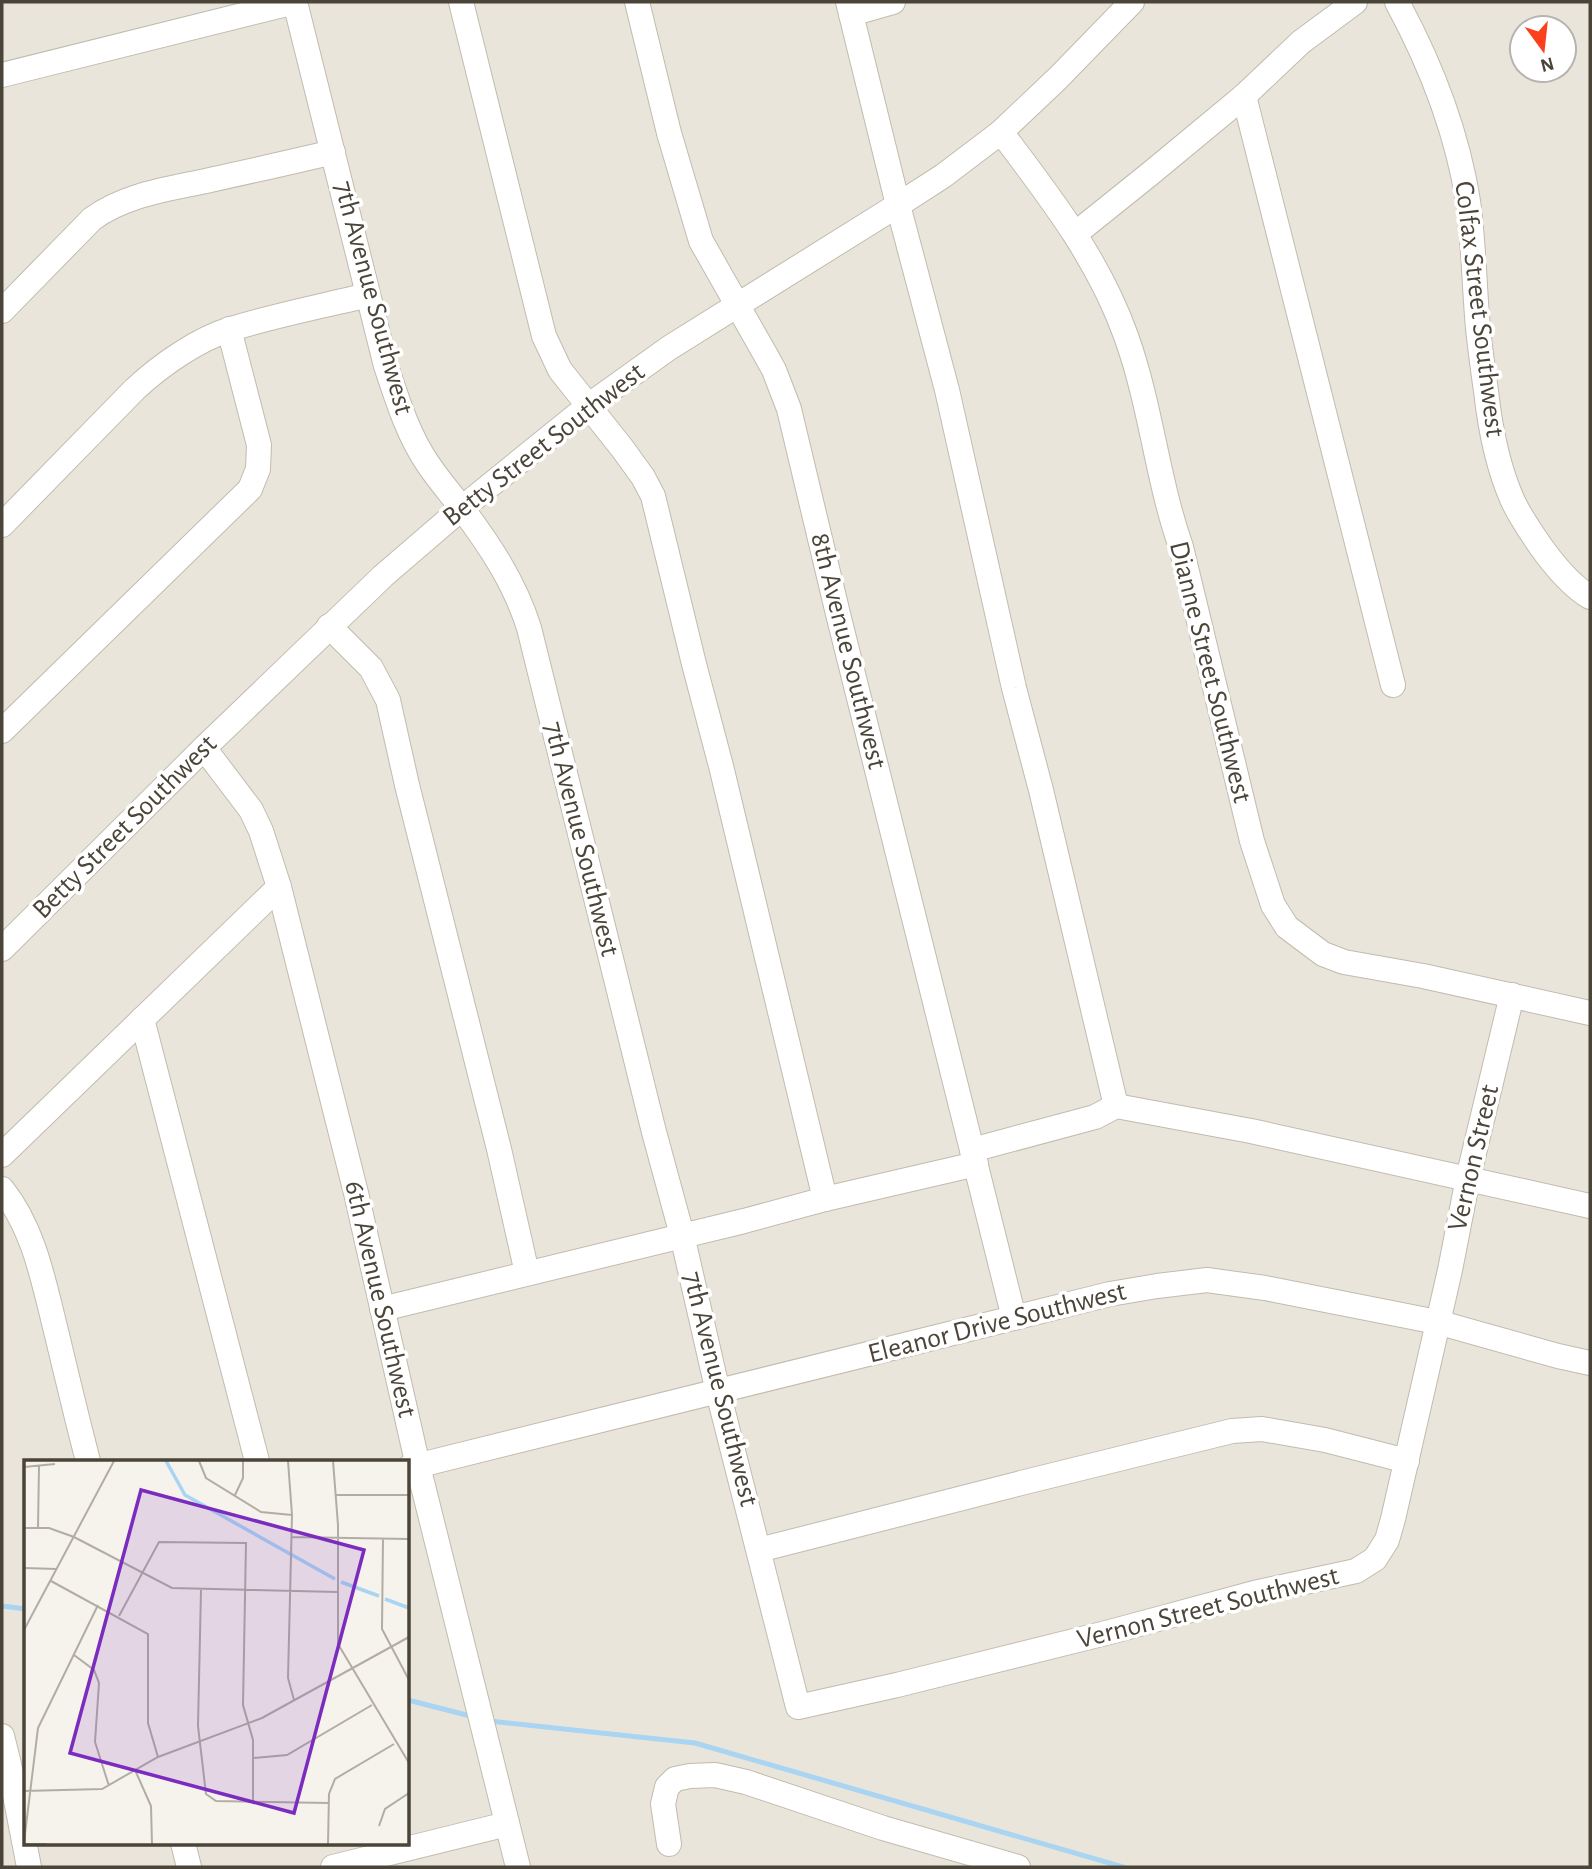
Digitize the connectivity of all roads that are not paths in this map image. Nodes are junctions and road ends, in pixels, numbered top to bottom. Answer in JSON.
{"nodes":[{"id":1,"x":295,"y":2,"type":"edge"},
{"id":2,"x":461,"y":2,"type":"edge"},
{"id":3,"x":637,"y":2,"type":"edge"},
{"id":4,"x":892,"y":2,"type":"edge"},
{"id":5,"x":1355,"y":2,"type":"edge"},
{"id":6,"x":1397,"y":2,"type":"edge"},
{"id":7,"x":1129,"y":3,"type":"edge"},
{"id":8,"x":850,"y":8,"type":"edge"},
{"id":9,"x":2,"y":75,"type":"edge"},
{"id":10,"x":1244,"y":96,"type":"junction"},
{"id":11,"x":1001,"y":132,"type":"junction"},
{"id":12,"x":333,"y":152,"type":"junction"},
{"id":13,"x":898,"y":205,"type":"junction"},
{"id":14,"x":1075,"y":234,"type":"junction"},
{"id":15,"x":368,"y":295,"type":"junction"},
{"id":16,"x":737,"y":305,"type":"junction"},
{"id":17,"x":2,"y":312,"type":"edge"},
{"id":18,"x":229,"y":329,"type":"junction"},
{"id":19,"x":588,"y":406,"type":"junction"},
{"id":20,"x":462,"y":508,"type":"junction"},
{"id":21,"x":2,"y":525,"type":"edge"},
{"id":22,"x":1588,"y":592,"type":"edge"},
{"id":23,"x":329,"y":626,"type":"junction"},
{"id":24,"x":1393,"y":685,"type":"dead end"},
{"id":25,"x":2,"y":731,"type":"edge"},
{"id":26,"x":204,"y":748,"type":"junction"},
{"id":27,"x":279,"y":887,"type":"junction"},
{"id":28,"x":2,"y":949,"type":"edge"},
{"id":29,"x":1512,"y":995,"type":"junction"},
{"id":30,"x":1590,"y":1013,"type":"edge"},
{"id":31,"x":142,"y":1019,"type":"junction"},
{"id":32,"x":1116,"y":1106,"type":"junction"},
{"id":33,"x":2,"y":1155,"type":"edge"},
{"id":34,"x":974,"y":1157,"type":"junction"},
{"id":35,"x":1468,"y":1178,"type":"junction"},
{"id":36,"x":2,"y":1189,"type":"edge"},
{"id":37,"x":825,"y":1199,"type":"junction"},
{"id":38,"x":1590,"y":1206,"type":"edge"},
{"id":39,"x":682,"y":1235,"type":"junction"},
{"id":40,"x":527,"y":1273,"type":"junction"},
{"id":41,"x":382,"y":1309,"type":"junction"},
{"id":42,"x":1014,"y":1318,"type":"junction"},
{"id":43,"x":1437,"y":1322,"type":"junction"},
{"id":44,"x":1590,"y":1363,"type":"edge"},
{"id":45,"x":718,"y":1392,"type":"junction"},
{"id":46,"x":88,"y":1460,"type":"edge"},
{"id":47,"x":257,"y":1460,"type":"edge"},
{"id":48,"x":1407,"y":1461,"type":"junction"},
{"id":49,"x":413,"y":1467,"type":"edge"},
{"id":50,"x":760,"y":1550,"type":"junction"},
{"id":51,"x":798,"y":1707,"type":"joint"},
{"id":52,"x":2,"y":1736,"type":"edge"},
{"id":53,"x":507,"y":1824,"type":"junction"},
{"id":54,"x":24,"y":1841,"type":"edge"},
{"id":55,"x":25,"y":1844,"type":"edge"},
{"id":56,"x":183,"y":1844,"type":"edge"},
{"id":57,"x":669,"y":1844,"type":"dead end"},
{"id":58,"x":346,"y":1866,"type":"edge"},
{"id":59,"x":29,"y":1867,"type":"edge"},
{"id":60,"x":190,"y":1867,"type":"edge"},
{"id":61,"x":518,"y":1867,"type":"edge"},
{"id":62,"x":1017,"y":1867,"type":"edge"}],
"edges":[{"from":1,"to":9,"type":"street"},
{"from":1,"to":12,"type":"street","name":"7th Avenue Southwest"},
{"from":2,"to":19,"type":"street"},
{"from":3,"to":16,"type":"street","name":"8th Avenue Southwest"},
{"from":4,"to":8,"type":"street"},
{"from":5,"to":10,"type":"street"},
{"from":6,"to":22,"type":"street","name":"Colfax Street Southwest"},
{"from":7,"to":11,"type":"street","name":"Betty Street Southwest"},
{"from":8,"to":13,"type":"street"},
{"from":10,"to":14,"type":"street"},
{"from":10,"to":24,"type":"street"},
{"from":11,"to":13,"type":"street","name":"Betty Street Southwest"},
{"from":11,"to":14,"type":"street","name":"Dianne Street Southwest"},
{"from":12,"to":15,"type":"street","name":"7th Avenue Southwest"},
{"from":12,"to":17,"type":"street"},
{"from":13,"to":16,"type":"street","name":"Betty Street Southwest"},
{"from":13,"to":32,"type":"street"},
{"from":14,"to":29,"type":"street","name":"Dianne Street Southwest"},
{"from":15,"to":18,"type":"street"},
{"from":15,"to":20,"type":"street","name":"7th Avenue Southwest"},
{"from":16,"to":19,"type":"street","name":"Betty Street Southwest"},
{"from":16,"to":34,"type":"street","name":"8th Avenue Southwest"},
{"from":18,"to":21,"type":"street"},
{"from":18,"to":25,"type":"street"},
{"from":19,"to":20,"type":"street","name":"Betty Street Southwest"},
{"from":19,"to":37,"type":"street"},
{"from":20,"to":23,"type":"street","name":"Betty Street Southwest"},
{"from":20,"to":39,"type":"street","name":"7th Avenue Southwest"},
{"from":23,"to":26,"type":"street","name":"Betty Street Southwest"},
{"from":23,"to":40,"type":"street"},
{"from":26,"to":27,"type":"street","name":"6th Avenue Southwest"},
{"from":26,"to":28,"type":"street","name":"Betty Street Southwest"},
{"from":27,"to":31,"type":"street"},
{"from":27,"to":41,"type":"street","name":"6th Avenue Southwest"},
{"from":29,"to":30,"type":"street","name":"Dianne Street Southwest"},
{"from":29,"to":35,"type":"street","name":"Vernon Street"},
{"from":31,"to":33,"type":"street"},
{"from":31,"to":47,"type":"street"},
{"from":32,"to":34,"type":"street"},
{"from":32,"to":35,"type":"street"},
{"from":34,"to":37,"type":"street"},
{"from":34,"to":42,"type":"street","name":"8th Avenue Southwest"},
{"from":35,"to":38,"type":"street"},
{"from":35,"to":43,"type":"street","name":"Vernon Street"},
{"from":36,"to":46,"type":"street"},
{"from":37,"to":39,"type":"street"},
{"from":39,"to":40,"type":"street"},
{"from":39,"to":45,"type":"street","name":"7th Avenue Southwest"},
{"from":40,"to":41,"type":"street"},
{"from":41,"to":49,"type":"street","name":"6th Avenue Southwest"},
{"from":42,"to":43,"type":"street","name":"Eleanor Drive Southwest"},
{"from":42,"to":45,"type":"street","name":"Eleanor Drive Southwest"},
{"from":43,"to":44,"type":"street","name":"Eleanor Drive Southwest"},
{"from":43,"to":48,"type":"street","name":"Vernon Street Southwest"},
{"from":45,"to":49,"type":"street","name":"Eleanor Drive Southwest"},
{"from":45,"to":50,"type":"street","name":"7th Avenue Southwest"},
{"from":48,"to":50,"type":"street"},
{"from":48,"to":51,"type":"street","name":"Vernon Street Southwest"},
{"from":49,"to":53,"type":"street","name":"6th Avenue Southwest"},
{"from":50,"to":51,"type":"street","name":"7th Avenue Southwest"},
{"from":52,"to":54,"type":"street"},
{"from":53,"to":58,"type":"street"},
{"from":53,"to":61,"type":"street","name":"6th Avenue Southwest"},
{"from":55,"to":59,"type":"street"},
{"from":56,"to":60,"type":"street"},
{"from":57,"to":62,"type":"street"}]}
